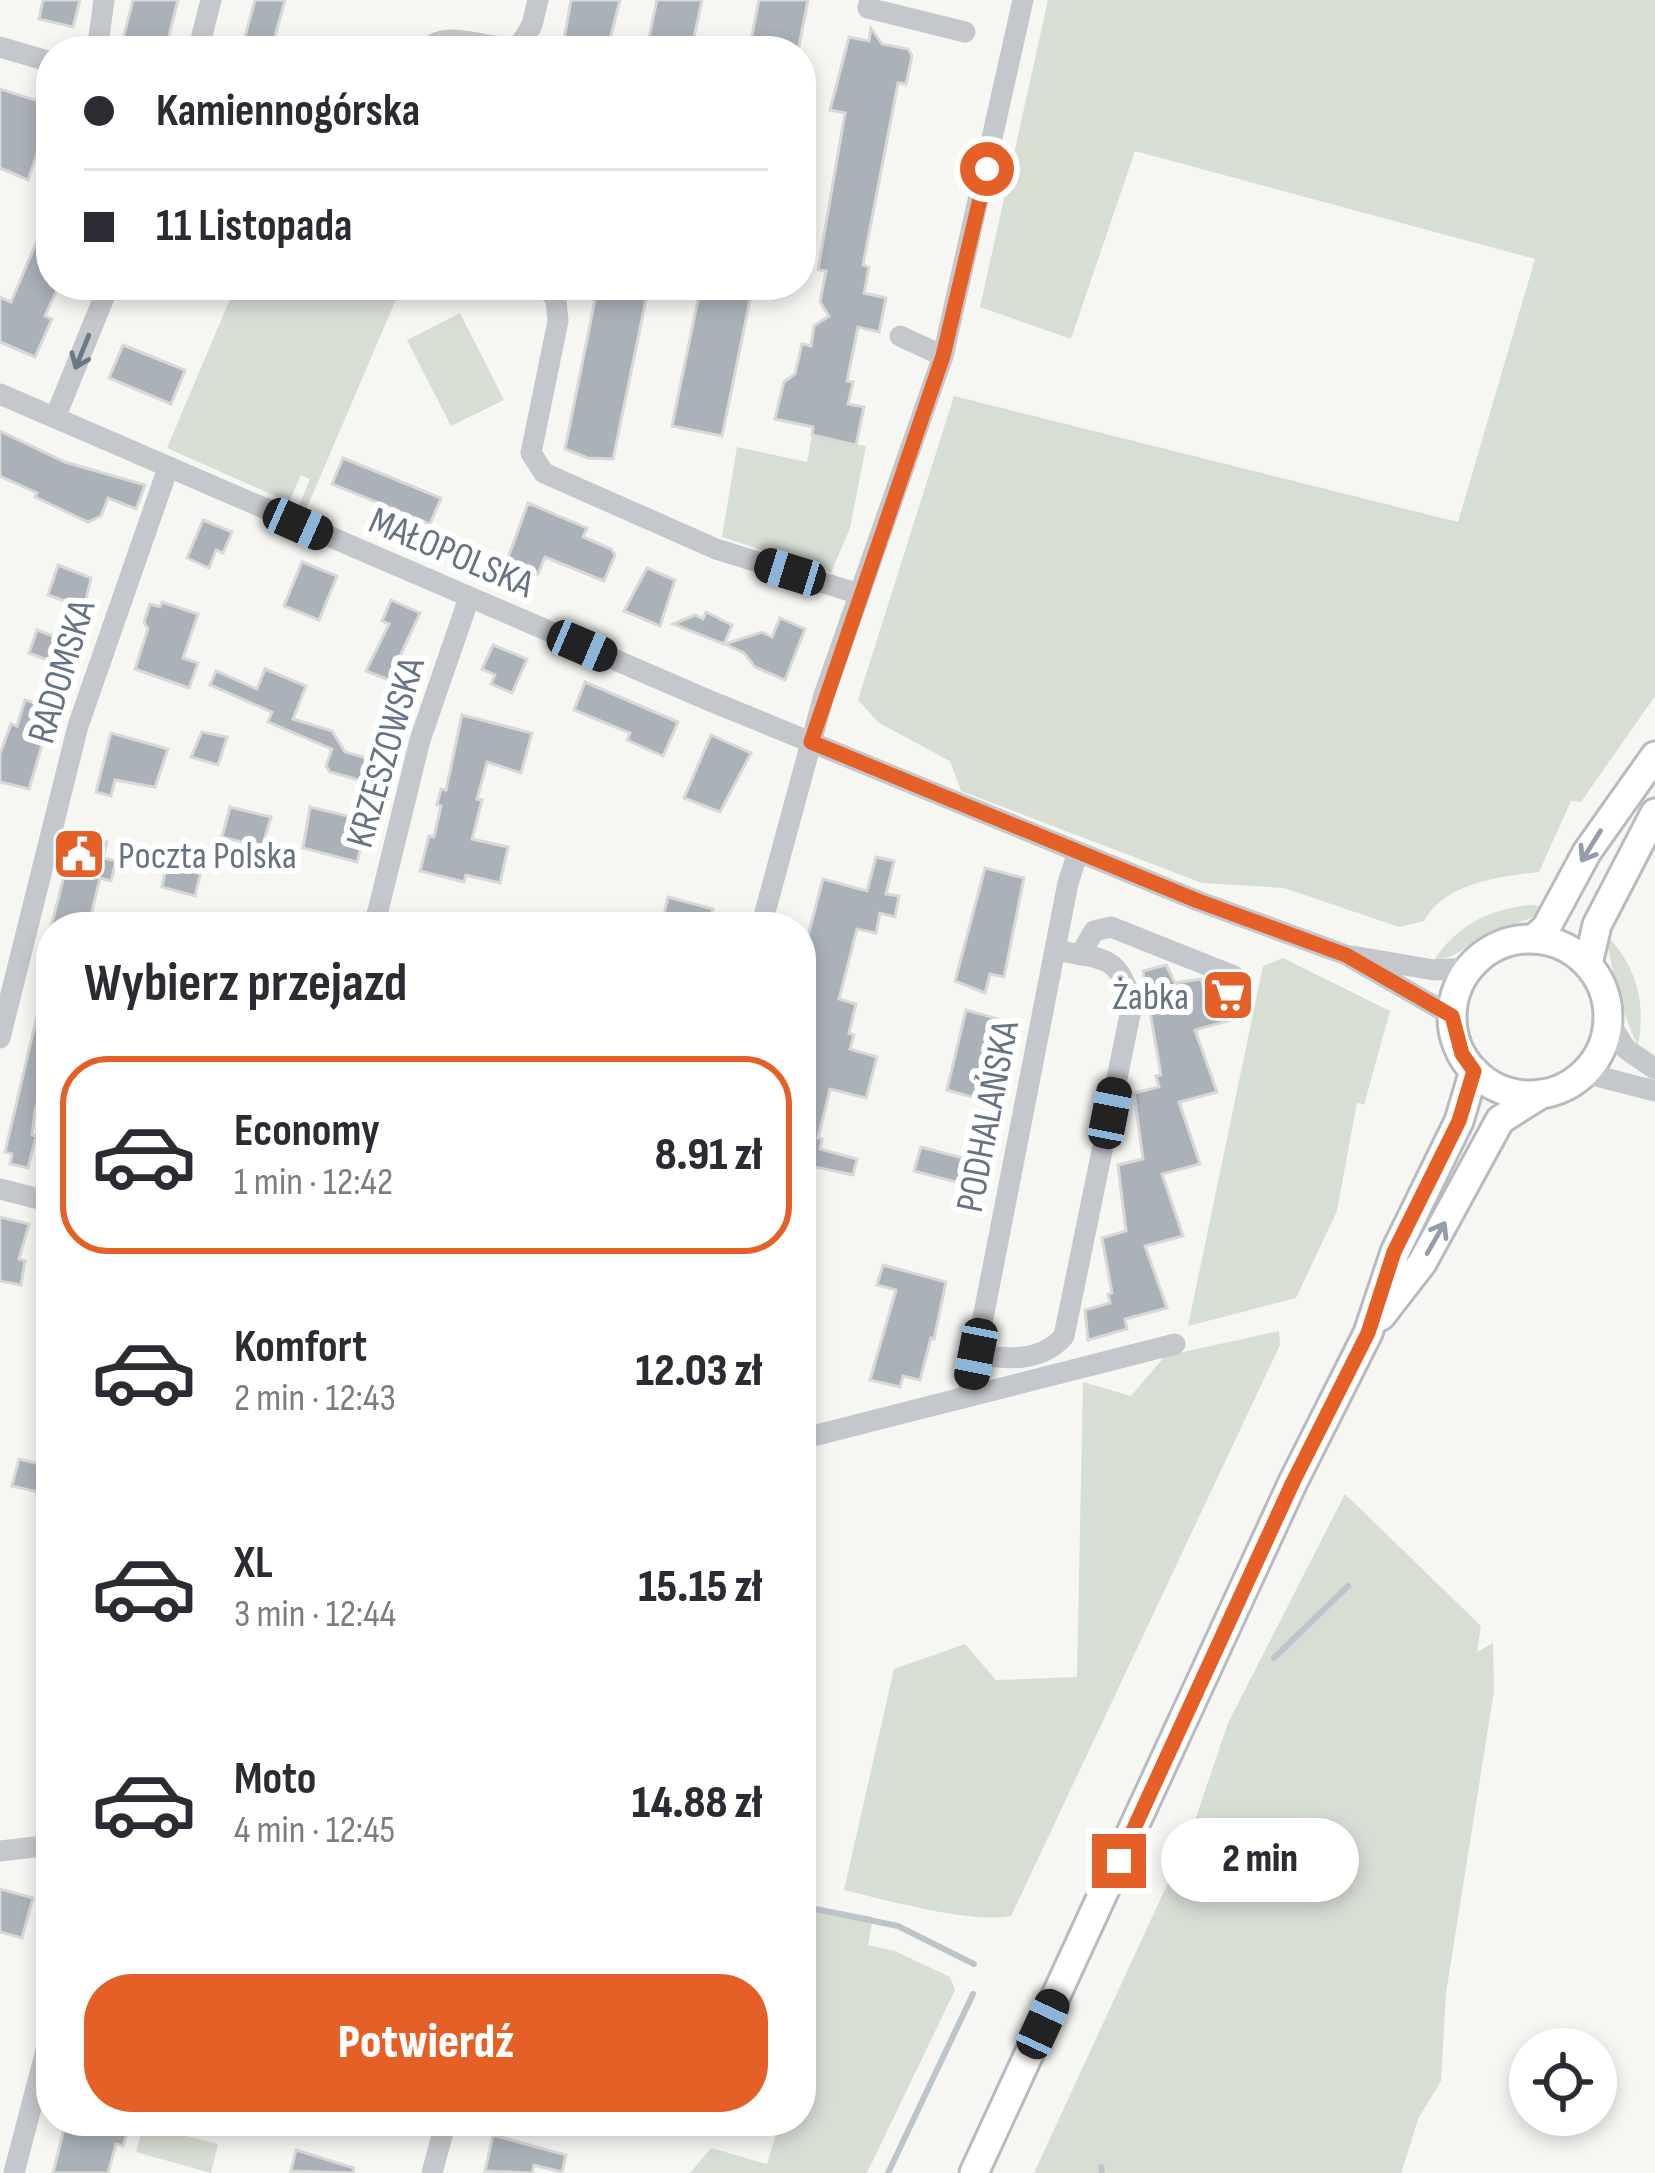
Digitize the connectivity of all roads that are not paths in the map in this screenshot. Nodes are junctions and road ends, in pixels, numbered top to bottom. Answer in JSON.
{"nodes":[{"id":1,"x":104,"y":0,"type":"edge"},
{"id":2,"x":211,"y":0,"type":"edge"},
{"id":3,"x":538,"y":0,"type":"edge"},
{"id":4,"x":870,"y":0,"type":"edge"},
{"id":5,"x":1023,"y":0,"type":"edge"},
{"id":6,"x":965,"y":32,"type":"dead end"},
{"id":7,"x":99,"y":36,"type":"edge"},
{"id":8,"x":202,"y":36,"type":"edge"},
{"id":9,"x":525,"y":36,"type":"edge"},
{"id":10,"x":0,"y":46,"type":"edge"},
{"id":11,"x":36,"y":57,"type":"edge"},
{"id":12,"x":103,"y":300,"type":"edge"},
{"id":13,"x":556,"y":300,"type":"edge"},
{"id":14,"x":900,"y":336,"type":"dead end"},
{"id":15,"x":943,"y":356,"type":"junction"},
{"id":16,"x":0,"y":394,"type":"edge"},
{"id":17,"x":55,"y":418,"type":"junction"},
{"id":18,"x":168,"y":468,"type":"junction"},
{"id":19,"x":859,"y":594,"type":"junction"},
{"id":20,"x":469,"y":598,"type":"junction"},
{"id":21,"x":811,"y":742,"type":"junction"},
{"id":22,"x":1655,"y":756,"type":"edge"},
{"id":23,"x":1655,"y":813,"type":"edge"},
{"id":24,"x":1078,"y":852,"type":"junction"},
{"id":25,"x":378,"y":912,"type":"edge"},
{"id":26,"x":765,"y":912,"type":"edge"},
{"id":27,"x":1533,"y":938,"type":"junction"},
{"id":28,"x":1056,"y":950,"type":"junction"},
{"id":29,"x":1080,"y":955,"type":"junction"},
{"id":30,"x":1346,"y":955,"type":"junction"},
{"id":31,"x":1588,"y":964,"type":"junction"},
{"id":32,"x":1469,"y":968,"type":"junction"},
{"id":33,"x":1234,"y":976,"type":"dead end"},
{"id":34,"x":1452,"y":1016,"type":"junction"},
{"id":35,"x":1609,"y":1020,"type":"junction"},
{"id":36,"x":0,"y":1039,"type":"edge"},
{"id":37,"x":1655,"y":1069,"type":"edge"},
{"id":38,"x":1474,"y":1071,"type":"junction"},
{"id":39,"x":1585,"y":1073,"type":"junction"},
{"id":40,"x":1655,"y":1091,"type":"edge"},
{"id":41,"x":1541,"y":1094,"type":"junction"},
{"id":42,"x":0,"y":1189,"type":"edge"},
{"id":43,"x":36,"y":1198,"type":"edge"},
{"id":44,"x":1368,"y":1333,"type":"junction"},
{"id":45,"x":1175,"y":1344,"type":"dead end"},
{"id":46,"x":976,"y":1354,"type":"junction"},
{"id":47,"x":968,"y":1395,"type":"junction"},
{"id":48,"x":816,"y":1435,"type":"edge"},
{"id":49,"x":36,"y":1847,"type":"edge"},
{"id":50,"x":0,"y":1851,"type":"edge"},
{"id":51,"x":36,"y":2089,"type":"edge"},
{"id":52,"x":442,"y":2136,"type":"edge"},
{"id":53,"x":14,"y":2173,"type":"edge"},
{"id":54,"x":433,"y":2173,"type":"edge"},
{"id":55,"x":974,"y":2173,"type":"edge"}],
"edges":[{"from":1,"to":7,"type":"street"},
{"from":2,"to":8,"type":"street"},
{"from":3,"to":9,"type":"street"},
{"from":4,"to":6,"type":"street"},
{"from":5,"to":15,"type":"street"},
{"from":10,"to":11,"type":"street"},
{"from":12,"to":17,"type":"street","one_way":true},
{"from":13,"to":19,"type":"street"},
{"from":14,"to":15,"type":"street"},
{"from":15,"to":19,"type":"street"},
{"from":16,"to":17,"type":"street","name":"MAŁOPOLSKA"},
{"from":17,"to":18,"type":"street","name":"MAŁOPOLSKA"},
{"from":18,"to":20,"type":"street","name":"MAŁOPOLSKA"},
{"from":18,"to":36,"type":"street","name":"RADOMSKA"},
{"from":19,"to":21,"type":"street"},
{"from":20,"to":21,"type":"street","name":"MAŁOPOLSKA"},
{"from":20,"to":25,"type":"street","name":"KRZESZOWSKA"},
{"from":21,"to":24,"type":"street","name":"MAŁOPOLSKA"},
{"from":21,"to":26,"type":"street"},
{"from":22,"to":27,"type":"main road","one_way":true},
{"from":23,"to":31,"type":"main road"},
{"from":24,"to":28,"type":"street","name":"PODHALAŃSKA"},
{"from":24,"to":30,"type":"street","name":"MAŁOPOLSKA"},
{"from":27,"to":31,"type":"main road"},
{"from":27,"to":32,"type":"main road"},
{"from":28,"to":29,"type":"street"},
{"from":28,"to":46,"type":"street","name":"PODHALAŃSKA"},
{"from":29,"to":33,"type":"street"},
{"from":29,"to":46,"type":"street"},
{"from":30,"to":32,"type":"street"},
{"from":30,"to":34,"type":"street"},
{"from":31,"to":35,"type":"main road"},
{"from":32,"to":34,"type":"main road"},
{"from":34,"to":38,"type":"main road"},
{"from":35,"to":37,"type":"street"},
{"from":35,"to":39,"type":"main road"},
{"from":38,"to":41,"type":"main road"},
{"from":38,"to":44,"type":"main road"},
{"from":39,"to":40,"type":"street"},
{"from":39,"to":41,"type":"main road"},
{"from":44,"to":41,"type":"main road","one_way":true},
{"from":42,"to":43,"type":"street"},
{"from":44,"to":55,"type":"main road"},
{"from":45,"to":47,"type":"street"},
{"from":46,"to":47,"type":"street","name":"PODHALAŃSKA"},
{"from":47,"to":48,"type":"street"},
{"from":49,"to":50,"type":"street"},
{"from":51,"to":53,"type":"street"},
{"from":52,"to":54,"type":"street"}]}
